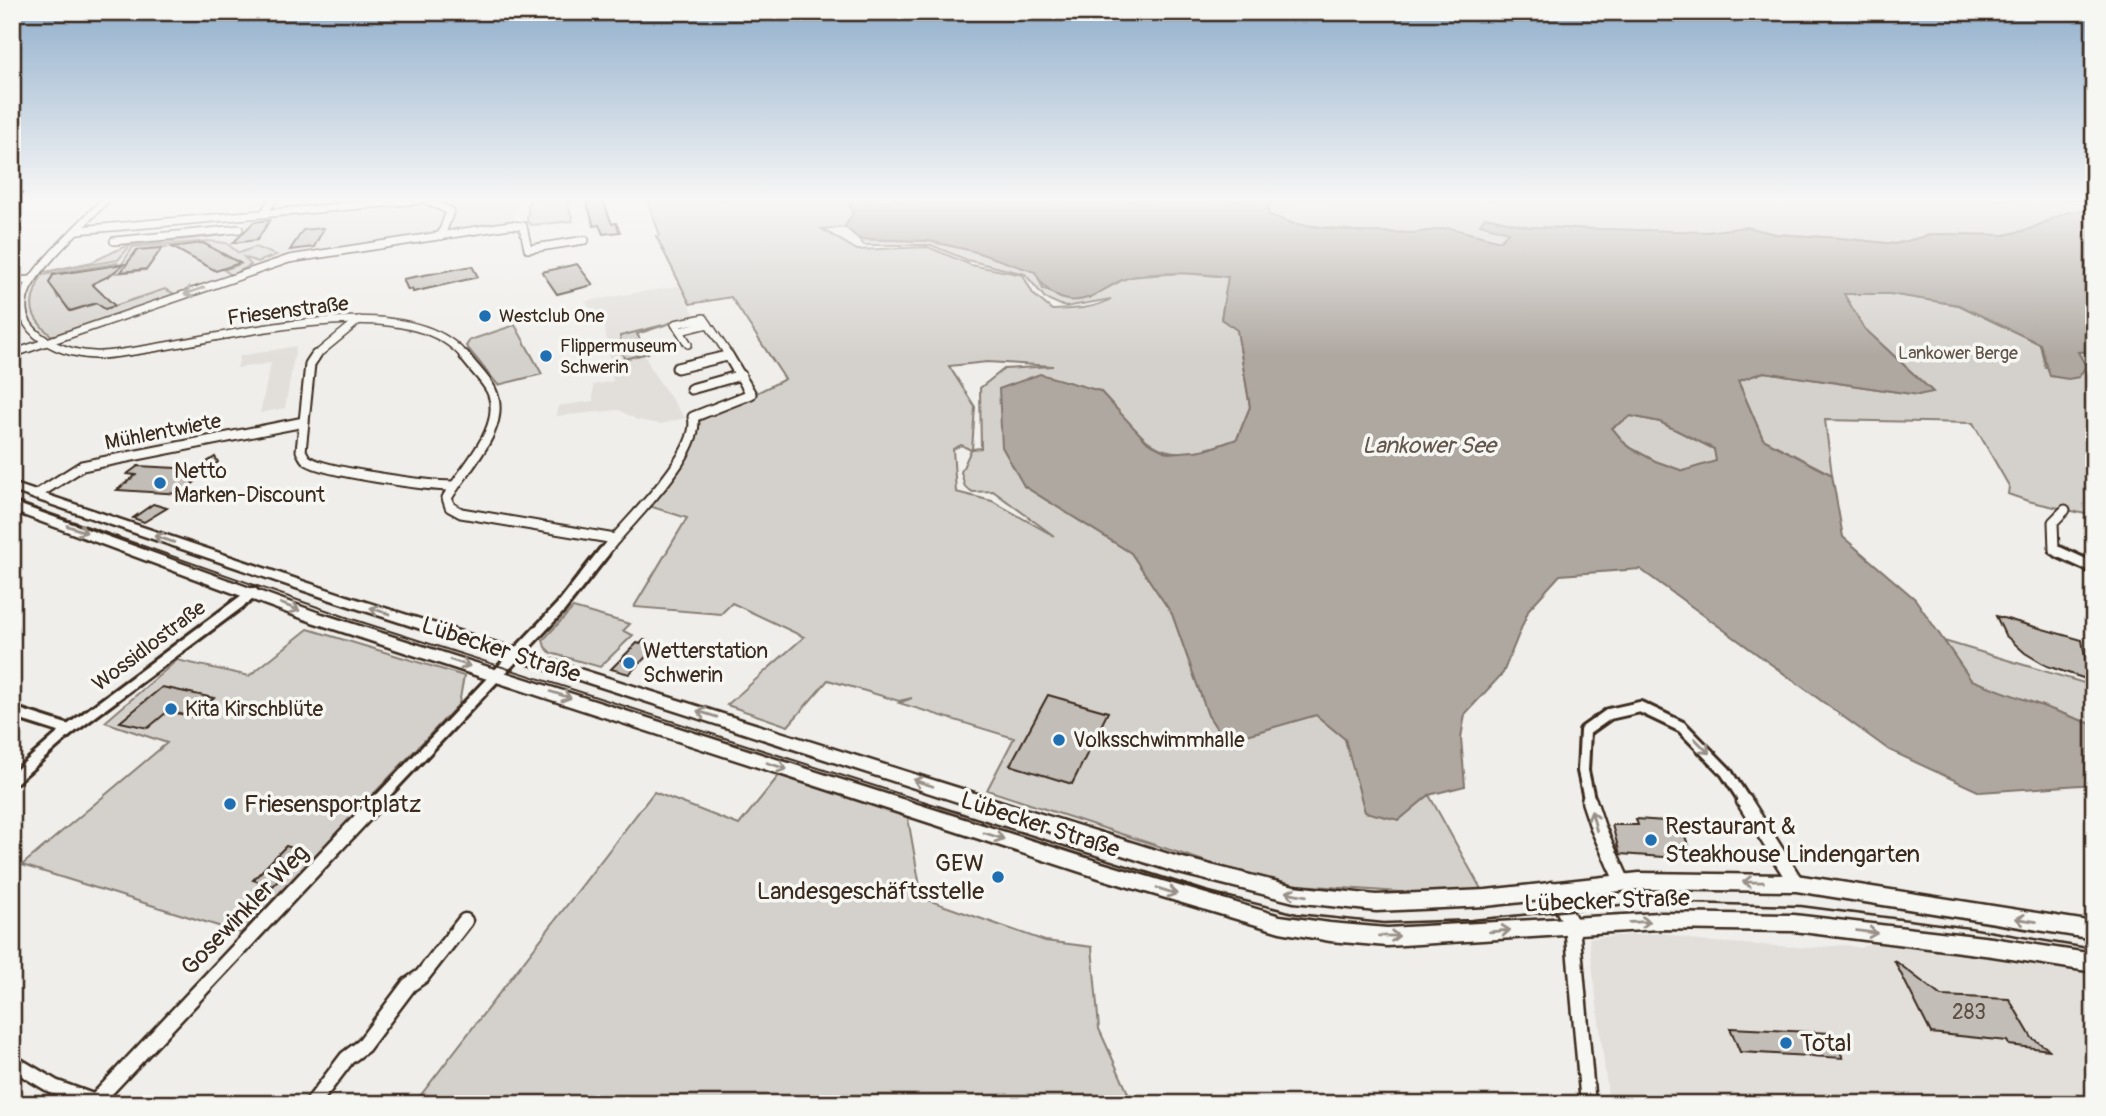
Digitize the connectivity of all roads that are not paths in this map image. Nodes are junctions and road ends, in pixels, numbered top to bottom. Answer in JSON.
{"nodes":[{"id":1,"x":57,"y":252,"type":"edge"},
{"id":2,"x":335,"y":252,"type":"edge"},
{"id":3,"x":31,"y":279,"type":"junction"},
{"id":4,"x":12,"y":281,"type":"edge"},
{"id":5,"x":359,"y":320,"type":"junction"},
{"id":6,"x":45,"y":342,"type":"junction"},
{"id":7,"x":688,"y":344,"type":"dead end"},
{"id":8,"x":12,"y":354,"type":"edge"},
{"id":9,"x":727,"y":356,"type":"junction"},
{"id":10,"x":677,"y":368,"type":"dead end"},
{"id":11,"x":741,"y":375,"type":"junction"},
{"id":12,"x":691,"y":389,"type":"dead end"},
{"id":13,"x":304,"y":422,"type":"junction"},
{"id":14,"x":453,"y":486,"type":"junction"},
{"id":15,"x":12,"y":487,"type":"edge"},
{"id":16,"x":36,"y":495,"type":"junction"},
{"id":17,"x":12,"y":506,"type":"edge"},
{"id":18,"x":2065,"y":510,"type":"dead end"},
{"id":19,"x":615,"y":539,"type":"junction"},
{"id":20,"x":2094,"y":568,"type":"edge"},
{"id":21,"x":253,"y":593,"type":"junction"},
{"id":22,"x":515,"y":654,"type":"junction"},
{"id":23,"x":496,"y":674,"type":"junction"},
{"id":24,"x":12,"y":712,"type":"edge"},
{"id":25,"x":69,"y":730,"type":"junction"},
{"id":26,"x":12,"y":780,"type":"edge"},
{"id":27,"x":1623,"y":883,"type":"junction"},
{"id":28,"x":1796,"y":883,"type":"junction"},
{"id":29,"x":1552,"y":889,"type":"junction"},
{"id":30,"x":465,"y":921,"type":"dead end"},
{"id":31,"x":1572,"y":925,"type":"junction"},
{"id":32,"x":2094,"y":931,"type":"edge"},
{"id":33,"x":2094,"y":963,"type":"edge"},
{"id":34,"x":12,"y":1062,"type":"edge"},
{"id":35,"x":94,"y":1103,"type":"edge"},
{"id":36,"x":312,"y":1104,"type":"edge"},
{"id":37,"x":1588,"y":1104,"type":"edge"}],
"edges":[{"from":1,"to":3,"type":"street"},
{"from":2,"to":6,"type":"street","one_way":true},
{"from":3,"to":4,"type":"street"},
{"from":3,"to":6,"type":"street"},
{"from":5,"to":6,"type":"street","name":"Friesenstraße"},
{"from":5,"to":13,"type":"street"},
{"from":5,"to":14,"type":"street","name":"Friesenstraße"},
{"from":6,"to":8,"type":"street"},
{"from":7,"to":9,"type":"street"},
{"from":9,"to":10,"type":"street"},
{"from":9,"to":11,"type":"street"},
{"from":11,"to":12,"type":"street"},
{"from":11,"to":19,"type":"street"},
{"from":13,"to":14,"type":"street"},
{"from":13,"to":16,"type":"street","name":"Mühlentwiete"},
{"from":14,"to":19,"type":"street"},
{"from":15,"to":16,"type":"street","name":"Lübecker Straße"},
{"from":22,"to":16,"type":"street","name":"Lübecker Straße","one_way":true},
{"from":17,"to":21,"type":"street","name":"Lübecker Straße","one_way":true},
{"from":18,"to":20,"type":"street"},
{"from":19,"to":22,"type":"street"},
{"from":21,"to":23,"type":"street","name":"Lübecker Straße","one_way":true},
{"from":21,"to":25,"type":"street","name":"Wossidlostraße"},
{"from":22,"to":23,"type":"street","name":"Gosewinkler Weg"},
{"from":29,"to":22,"type":"street","name":"Lübecker Straße","one_way":true},
{"from":23,"to":31,"type":"street","name":"Lübecker Straße","one_way":true},
{"from":23,"to":35,"type":"street","name":"Gosewinkler Weg"},
{"from":24,"to":25,"type":"street"},
{"from":25,"to":26,"type":"street","name":"Wossidlostraße"},
{"from":28,"to":27,"type":"street","name":"Lübecker Straße","one_way":true},
{"from":27,"to":28,"type":"street","one_way":true},
{"from":27,"to":29,"type":"street","name":"Lübecker Straße"},
{"from":32,"to":28,"type":"street","name":"Lübecker Straße","one_way":true},
{"from":29,"to":31,"type":"street"},
{"from":30,"to":36,"type":"street"},
{"from":31,"to":33,"type":"street","name":"Lübecker Straße","one_way":true},
{"from":31,"to":37,"type":"street"},
{"from":34,"to":35,"type":"street"}]}
